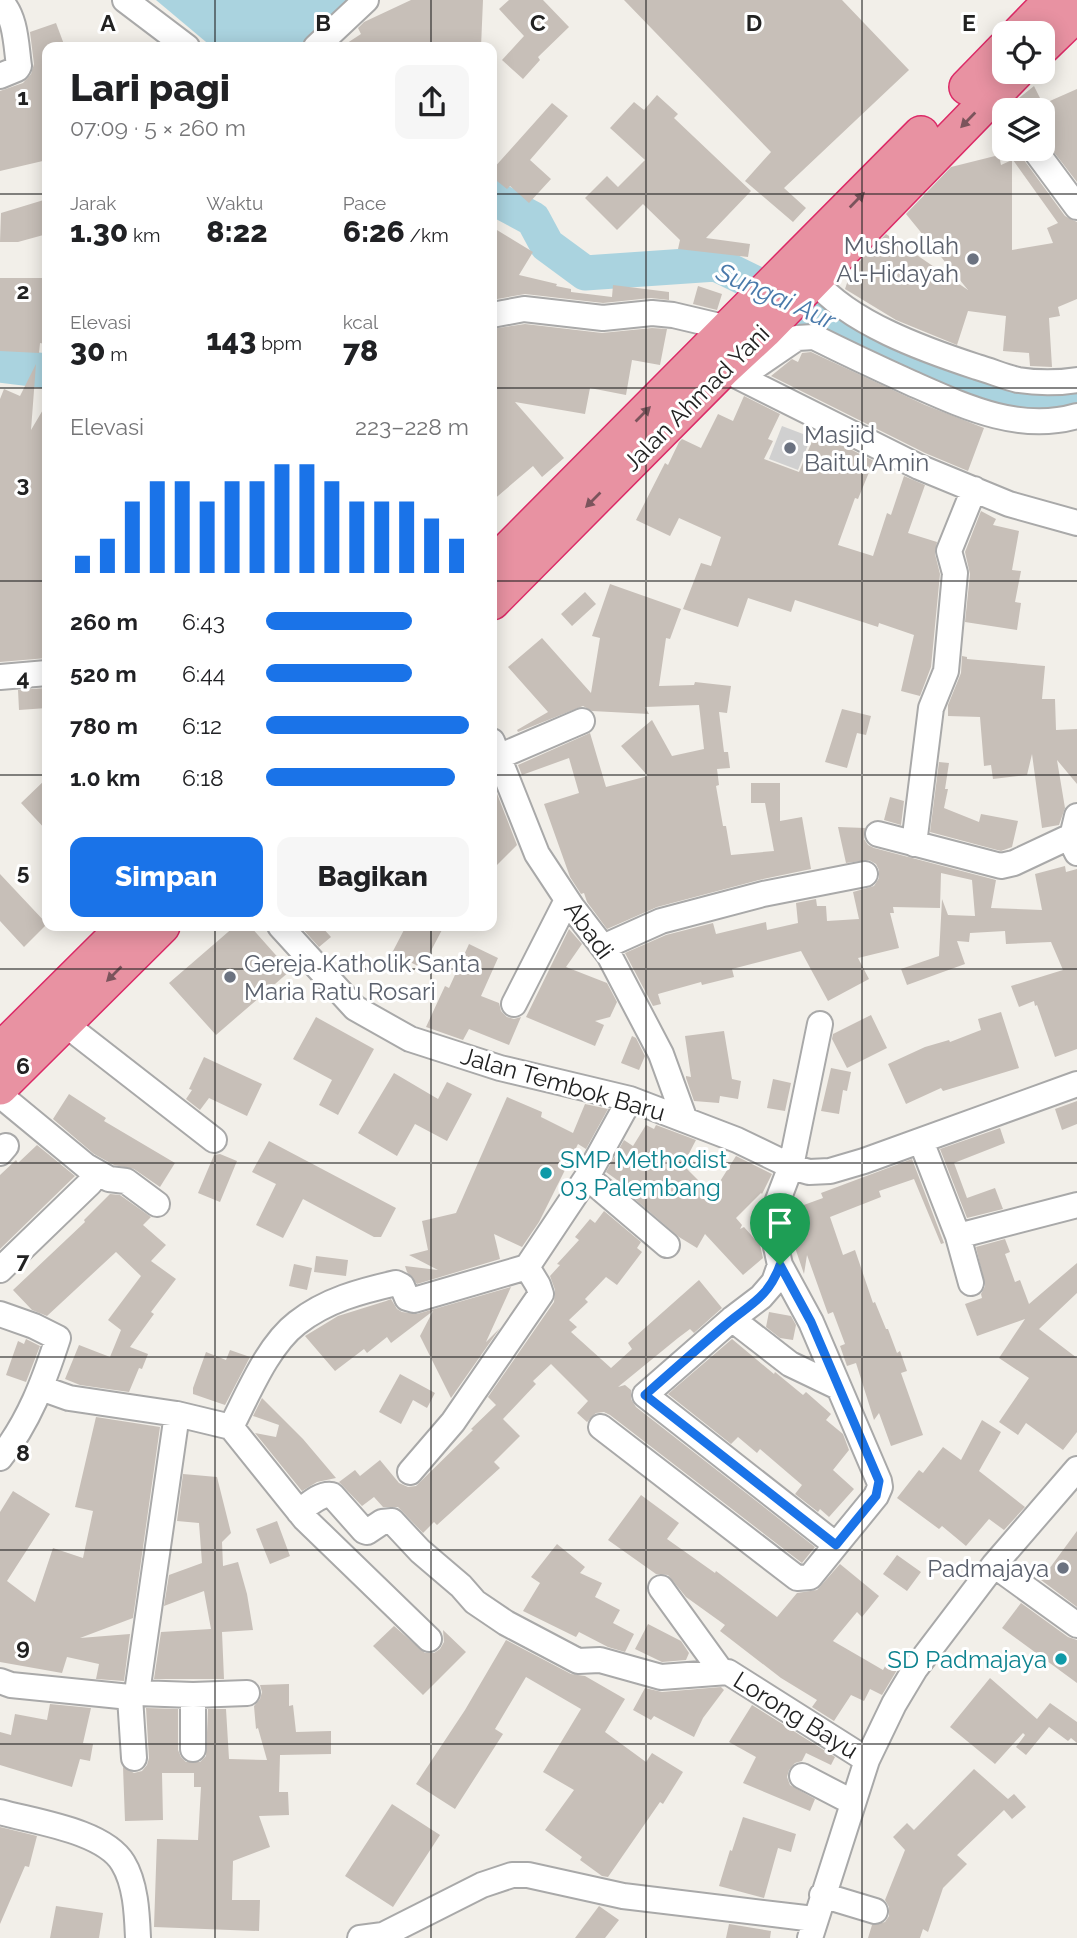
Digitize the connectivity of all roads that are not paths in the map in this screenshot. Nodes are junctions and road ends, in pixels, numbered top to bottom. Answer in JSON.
{"nodes":[{"id":1,"x":125,"y":0,"type":"edge"},
{"id":2,"x":366,"y":0,"type":"edge"},
{"id":3,"x":1052,"y":0,"type":"edge"},
{"id":4,"x":0,"y":1,"type":"edge"},
{"id":5,"x":1077,"y":13,"type":"edge"},
{"id":6,"x":1032,"y":21,"type":"edge"},
{"id":7,"x":1055,"y":34,"type":"edge"},
{"id":8,"x":180,"y":42,"type":"edge"},
{"id":9,"x":321,"y":42,"type":"edge"},
{"id":10,"x":992,"y":63,"type":"edge"},
{"id":11,"x":0,"y":76,"type":"edge"},
{"id":12,"x":1005,"y":92,"type":"edge"},
{"id":13,"x":1043,"y":161,"type":"edge"},
{"id":14,"x":1077,"y":207,"type":"edge"},
{"id":15,"x":806,"y":276,"type":"junction"},
{"id":16,"x":497,"y":314,"type":"edge"},
{"id":17,"x":745,"y":325,"type":"junction"},
{"id":18,"x":966,"y":369,"type":"junction"},
{"id":19,"x":731,"y":373,"type":"junction"},
{"id":20,"x":1077,"y":380,"type":"edge"},
{"id":21,"x":956,"y":401,"type":"junction"},
{"id":22,"x":1077,"y":416,"type":"edge"},
{"id":23,"x":974,"y":489,"type":"junction"},
{"id":24,"x":1077,"y":523,"type":"edge"},
{"id":25,"x":497,"y":561,"type":"edge"},
{"id":26,"x":497,"y":597,"type":"edge"},
{"id":27,"x":42,"y":673,"type":"edge"},
{"id":28,"x":0,"y":677,"type":"edge"},
{"id":29,"x":582,"y":721,"type":"dead end"},
{"id":30,"x":497,"y":748,"type":"edge"},
{"id":31,"x":497,"y":754,"type":"edge"},
{"id":32,"x":1077,"y":816,"type":"edge"},
{"id":33,"x":878,"y":834,"type":"dead end"},
{"id":34,"x":914,"y":844,"type":"junction"},
{"id":35,"x":1074,"y":847,"type":"edge"},
{"id":36,"x":865,"y":874,"type":"dead end"},
{"id":37,"x":567,"y":900,"type":"junction"},
{"id":38,"x":121,"y":931,"type":"edge"},
{"id":39,"x":157,"y":931,"type":"edge"},
{"id":40,"x":285,"y":931,"type":"edge"},
{"id":41,"x":603,"y":947,"type":"junction"},
{"id":42,"x":514,"y":1004,"type":"dead end"},
{"id":43,"x":65,"y":1024,"type":"junction"},
{"id":44,"x":820,"y":1024,"type":"dead end"},
{"id":45,"x":0,"y":1051,"type":"edge"},
{"id":46,"x":1077,"y":1084,"type":"edge"},
{"id":47,"x":0,"y":1087,"type":"edge"},
{"id":48,"x":0,"y":1095,"type":"edge"},
{"id":49,"x":630,"y":1098,"type":"junction"},
{"id":50,"x":685,"y":1120,"type":"junction"},
{"id":51,"x":214,"y":1139,"type":"dead end"},
{"id":52,"x":921,"y":1140,"type":"junction"},
{"id":53,"x":792,"y":1166,"type":"junction"},
{"id":54,"x":587,"y":1177,"type":"junction"},
{"id":55,"x":90,"y":1183,"type":"dead end"},
{"id":56,"x":157,"y":1204,"type":"dead end"},
{"id":57,"x":1077,"y":1205,"type":"edge"},
{"id":58,"x":958,"y":1236,"type":"junction"},
{"id":59,"x":667,"y":1245,"type":"dead end"},
{"id":60,"x":780,"y":1265,"type":"junction"},
{"id":61,"x":527,"y":1267,"type":"junction"},
{"id":62,"x":0,"y":1270,"type":"edge"},
{"id":63,"x":971,"y":1283,"type":"dead end"},
{"id":64,"x":0,"y":1314,"type":"edge"},
{"id":65,"x":732,"y":1318,"type":"junction"},
{"id":66,"x":838,"y":1387,"type":"junction"},
{"id":67,"x":41,"y":1388,"type":"junction"},
{"id":68,"x":177,"y":1414,"type":"junction"},
{"id":69,"x":231,"y":1427,"type":"junction"},
{"id":70,"x":601,"y":1427,"type":"dead end"},
{"id":71,"x":0,"y":1458,"type":"edge"},
{"id":72,"x":1077,"y":1469,"type":"edge"},
{"id":73,"x":410,"y":1472,"type":"dead end"},
{"id":74,"x":299,"y":1512,"type":"junction"},
{"id":75,"x":836,"y":1545,"type":"junction"},
{"id":76,"x":994,"y":1565,"type":"junction"},
{"id":77,"x":661,"y":1588,"type":"dead end"},
{"id":78,"x":1077,"y":1625,"type":"edge"},
{"id":79,"x":429,"y":1639,"type":"dead end"},
{"id":80,"x":721,"y":1671,"type":"junction"},
{"id":81,"x":0,"y":1681,"type":"edge"},
{"id":82,"x":247,"y":1693,"type":"dead end"},
{"id":83,"x":132,"y":1699,"type":"junction"},
{"id":84,"x":193,"y":1699,"type":"junction"},
{"id":85,"x":194,"y":1749,"type":"dead end"},
{"id":86,"x":134,"y":1758,"type":"dead end"},
{"id":87,"x":867,"y":1759,"type":"junction"},
{"id":88,"x":802,"y":1776,"type":"dead end"},
{"id":89,"x":852,"y":1802,"type":"junction"},
{"id":90,"x":0,"y":1812,"type":"edge"},
{"id":91,"x":822,"y":1895,"type":"junction"},
{"id":92,"x":875,"y":1911,"type":"dead end"},
{"id":93,"x":812,"y":1928,"type":"edge"},
{"id":94,"x":138,"y":1938,"type":"edge"},
{"id":95,"x":360,"y":1938,"type":"edge"}],
"edges":[{"from":1,"to":8,"type":"street"},
{"from":2,"to":9,"type":"street"},
{"from":3,"to":6,"type":"highway"},
{"from":4,"to":11,"type":"street"},
{"from":5,"to":7,"type":"highway"},
{"from":15,"to":10,"type":"highway","name":"Jalan Ahmad Yani","one_way":true},
{"from":12,"to":15,"type":"highway","name":"Jalan Ahmad Yani","one_way":true},
{"from":13,"to":14,"type":"street"},
{"from":15,"to":17,"type":"highway","name":"Jalan Ahmad Yani"},
{"from":15,"to":18,"type":"street"},
{"from":16,"to":17,"type":"street"},
{"from":17,"to":19,"type":"highway","name":"Jalan Ahmad Yani"},
{"from":25,"to":17,"type":"highway","name":"Jalan Ahmad Yani","one_way":true},
{"from":18,"to":20,"type":"street"},
{"from":18,"to":21,"type":"street"},
{"from":19,"to":21,"type":"street"},
{"from":19,"to":23,"type":"street"},
{"from":19,"to":26,"type":"highway","name":"Jalan Ahmad Yani","one_way":true},
{"from":21,"to":22,"type":"street"},
{"from":23,"to":24,"type":"street"},
{"from":23,"to":34,"type":"street"},
{"from":27,"to":28,"type":"street"},
{"from":29,"to":30,"type":"street"},
{"from":31,"to":37,"type":"street","name":"Abadi"},
{"from":32,"to":35,"type":"street"},
{"from":33,"to":34,"type":"street"},
{"from":34,"to":35,"type":"street"},
{"from":36,"to":41,"type":"street"},
{"from":37,"to":41,"type":"street","name":"Abadi"},
{"from":37,"to":42,"type":"street"},
{"from":38,"to":45,"type":"highway"},
{"from":39,"to":43,"type":"highway","one_way":true},
{"from":40,"to":49,"type":"street","name":"Jalan Tembok Baru"},
{"from":41,"to":50,"type":"street","name":"Abadi"},
{"from":43,"to":47,"type":"highway"},
{"from":43,"to":51,"type":"street"},
{"from":44,"to":53,"type":"street"},
{"from":46,"to":52,"type":"street","name":"Jalan Tembok Baru"},
{"from":48,"to":56,"type":"street"},
{"from":49,"to":50,"type":"street","name":"Jalan Tembok Baru"},
{"from":49,"to":54,"type":"street"},
{"from":50,"to":53,"type":"street","name":"Jalan Tembok Baru"},
{"from":52,"to":53,"type":"street","name":"Jalan Tembok Baru"},
{"from":52,"to":58,"type":"street"},
{"from":53,"to":60,"type":"street"},
{"from":54,"to":59,"type":"street"},
{"from":54,"to":61,"type":"street"},
{"from":55,"to":62,"type":"street"},
{"from":57,"to":58,"type":"street"},
{"from":58,"to":63,"type":"street"},
{"from":60,"to":65,"type":"street"},
{"from":60,"to":66,"type":"street"},
{"from":61,"to":69,"type":"street"},
{"from":61,"to":73,"type":"street"},
{"from":64,"to":67,"type":"street"},
{"from":65,"to":66,"type":"street"},
{"from":65,"to":75,"type":"street"},
{"from":66,"to":75,"type":"street"},
{"from":67,"to":68,"type":"street"},
{"from":67,"to":71,"type":"street"},
{"from":68,"to":69,"type":"street"},
{"from":68,"to":83,"type":"street"},
{"from":69,"to":74,"type":"street"},
{"from":70,"to":75,"type":"street"},
{"from":72,"to":76,"type":"street"},
{"from":74,"to":79,"type":"street"},
{"from":74,"to":80,"type":"street","name":"Lorong Bayu"},
{"from":76,"to":78,"type":"street"},
{"from":76,"to":87,"type":"street"},
{"from":77,"to":80,"type":"street"},
{"from":80,"to":87,"type":"street","name":"Lorong Bayu"},
{"from":81,"to":83,"type":"street"},
{"from":82,"to":84,"type":"street"},
{"from":83,"to":84,"type":"street"},
{"from":83,"to":86,"type":"street"},
{"from":84,"to":85,"type":"street"},
{"from":87,"to":89,"type":"street"},
{"from":88,"to":89,"type":"street"},
{"from":89,"to":91,"type":"street"},
{"from":90,"to":94,"type":"street"},
{"from":91,"to":92,"type":"street"},
{"from":91,"to":93,"type":"street"},
{"from":93,"to":95,"type":"street"}]}
